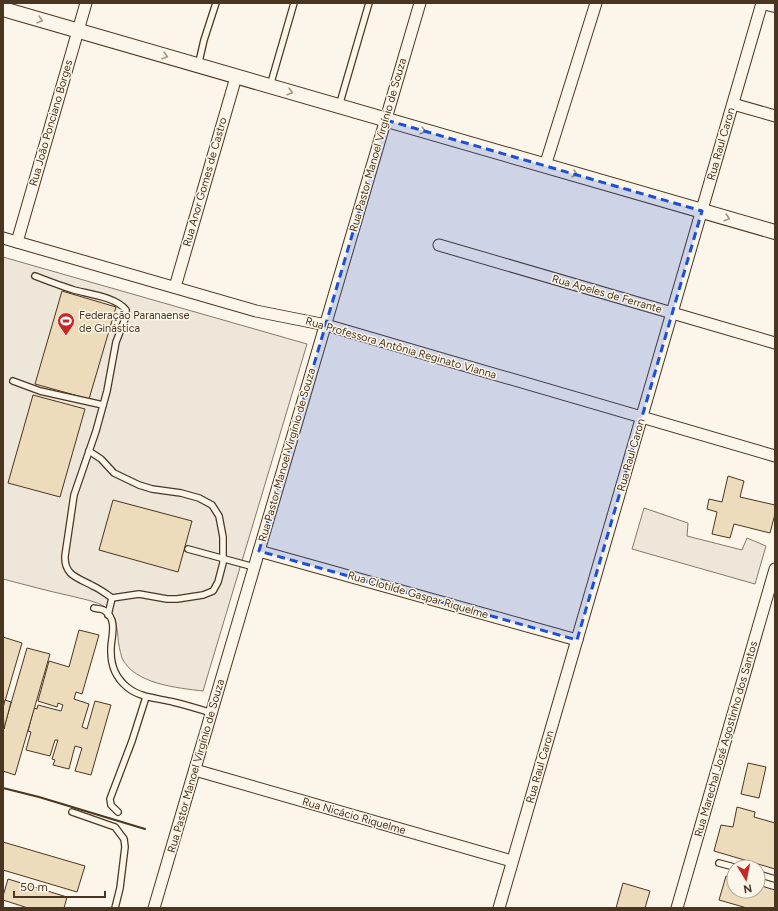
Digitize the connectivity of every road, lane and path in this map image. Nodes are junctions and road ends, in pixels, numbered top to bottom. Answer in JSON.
{"nodes":[{"id":1,"x":86,"y":3,"type":"edge"},
{"id":2,"x":216,"y":3,"type":"edge"},
{"id":3,"x":294,"y":3,"type":"edge"},
{"id":4,"x":369,"y":3,"type":"edge"},
{"id":5,"x":420,"y":3,"type":"edge"},
{"id":6,"x":596,"y":3,"type":"edge"},
{"id":7,"x":762,"y":3,"type":"edge"},
{"id":8,"x":768,"y":3,"type":"edge"},
{"id":9,"x":775,"y":5,"type":"edge"},
{"id":10,"x":3,"y":10,"type":"edge"},
{"id":11,"x":78,"y":31,"type":"junction"},
{"id":12,"x":198,"y":66,"type":"junction"},
{"id":13,"x":236,"y":77,"type":"junction"},
{"id":14,"x":270,"y":86,"type":"junction"},
{"id":15,"x":733,"y":104,"type":"junction"},
{"id":16,"x":339,"y":106,"type":"junction"},
{"id":17,"x":775,"y":116,"type":"edge"},
{"id":18,"x":386,"y":120,"type":"junction"},
{"id":19,"x":545,"y":166,"type":"junction"},
{"id":20,"x":702,"y":211,"type":"junction"},
{"id":21,"x":775,"y":232,"type":"edge"},
{"id":22,"x":3,"y":238,"type":"edge"},
{"id":23,"x":17,"y":242,"type":"junction"},
{"id":24,"x":439,"y":245,"type":"dead end"},
{"id":25,"x":35,"y":276,"type":"dead end"},
{"id":26,"x":175,"y":288,"type":"junction"},
{"id":27,"x":672,"y":313,"type":"junction"},
{"id":28,"x":326,"y":325,"type":"junction"},
{"id":29,"x":775,"y":343,"type":"edge"},
{"id":30,"x":13,"y":382,"type":"dead end"},
{"id":31,"x":103,"y":405,"type":"junction"},
{"id":32,"x":642,"y":417,"type":"junction"},
{"id":33,"x":89,"y":451,"type":"junction"},
{"id":34,"x":775,"y":456,"type":"edge"},
{"id":35,"x":188,"y":549,"type":"dead end"},
{"id":36,"x":259,"y":550,"type":"junction"},
{"id":37,"x":223,"y":558,"type":"junction"},
{"id":38,"x":254,"y":567,"type":"junction"},
{"id":39,"x":775,"y":569,"type":"edge"},
{"id":40,"x":112,"y":598,"type":"junction"},
{"id":41,"x":94,"y":608,"type":"dead end"},
{"id":42,"x":108,"y":615,"type":"junction"},
{"id":43,"x":577,"y":640,"type":"junction"},
{"id":44,"x":146,"y":697,"type":"junction"},
{"id":45,"x":212,"y":713,"type":"junction"},
{"id":46,"x":195,"y":770,"type":"junction"},
{"id":47,"x":72,"y":812,"type":"dead end"},
{"id":48,"x":118,"y":812,"type":"dead end"},
{"id":49,"x":512,"y":861,"type":"junction"},
{"id":50,"x":719,"y":863,"type":"dead end"},
{"id":51,"x":726,"y":865,"type":"edge"},
{"id":52,"x":114,"y":908,"type":"edge"},
{"id":53,"x":154,"y":908,"type":"edge"},
{"id":54,"x":499,"y":908,"type":"edge"},
{"id":55,"x":678,"y":908,"type":"edge"}],
"edges":[{"from":1,"to":11,"type":"street","name":"Rua João Ponciano Borges"},
{"from":2,"to":12,"type":"lane"},
{"from":3,"to":14,"type":"lane"},
{"from":4,"to":16,"type":"lane"},
{"from":5,"to":18,"type":"street","name":"Rua Pastor Manoel Virgínio de Souza"},
{"from":6,"to":19,"type":"street"},
{"from":7,"to":15,"type":"street","name":"Rua Raul Caron"},
{"from":8,"to":9,"type":"street"},
{"from":10,"to":11,"type":"street","one_way":true},
{"from":11,"to":12,"type":"street","one_way":true},
{"from":11,"to":23,"type":"street","name":"Rua João Ponciano Borges"},
{"from":12,"to":13,"type":"street"},
{"from":13,"to":14,"type":"street"},
{"from":13,"to":26,"type":"street","name":"Rua Anor Gomes de Castro"},
{"from":14,"to":16,"type":"street","one_way":true},
{"from":15,"to":17,"type":"street"},
{"from":15,"to":20,"type":"street","name":"Rua Raul Caron"},
{"from":16,"to":18,"type":"street"},
{"from":18,"to":19,"type":"street","one_way":true},
{"from":18,"to":28,"type":"street","name":"Rua Pastor Manoel Virgínio de Souza"},
{"from":19,"to":20,"type":"street","one_way":true},
{"from":20,"to":21,"type":"street","one_way":true},
{"from":20,"to":27,"type":"street","name":"Rua Raul Caron"},
{"from":22,"to":23,"type":"street","name":"Rua Professora Antônia Reginato Vianna"},
{"from":23,"to":26,"type":"street","name":"Rua Professora Antônia Reginato Vianna"},
{"from":24,"to":27,"type":"street","name":"Rua Apeles de Ferrante"},
{"from":25,"to":31,"type":"lane"},
{"from":26,"to":28,"type":"street","name":"Rua Professora Antônia Reginato Vianna"},
{"from":27,"to":29,"type":"street","name":"Rua Apeles de Ferrante"},
{"from":27,"to":32,"type":"street","name":"Rua Raul Caron"},
{"from":28,"to":32,"type":"street","name":"Rua Professora Antônia Reginato Vianna"},
{"from":28,"to":36,"type":"street","name":"Rua Pastor Manoel Virgínio de Souza"},
{"from":30,"to":31,"type":"lane"},
{"from":31,"to":33,"type":"lane"},
{"from":32,"to":34,"type":"street","name":"Rua Professora Antônia Reginato Vianna"},
{"from":32,"to":43,"type":"street","name":"Rua Raul Caron"},
{"from":33,"to":37,"type":"lane"},
{"from":33,"to":40,"type":"lane"},
{"from":35,"to":37,"type":"lane"},
{"from":36,"to":38,"type":"street","name":"Rua Pastor Manoel Virgínio de Souza"},
{"from":36,"to":43,"type":"street","name":"Rua Clotilde Gaspar Riquelme"},
{"from":37,"to":38,"type":"lane"},
{"from":37,"to":40,"type":"lane"},
{"from":38,"to":45,"type":"street","name":"Rua Pastor Manoel Virgínio de Souza"},
{"from":39,"to":55,"type":"street","name":"Rua Marechal José Agostinho dos Santos"},
{"from":40,"to":42,"type":"lane"},
{"from":41,"to":42,"type":"lane"},
{"from":42,"to":44,"type":"lane"},
{"from":43,"to":49,"type":"street","name":"Rua Raul Caron"},
{"from":44,"to":45,"type":"lane"},
{"from":44,"to":48,"type":"lane"},
{"from":45,"to":46,"type":"street","name":"Rua Pastor Manoel Virgínio de Souza"},
{"from":46,"to":49,"type":"street","name":"Rua Nicácio Riquelme"},
{"from":46,"to":53,"type":"street","name":"Rua Pastor Manoel Virgínio de Souza"},
{"from":47,"to":52,"type":"lane"},
{"from":49,"to":54,"type":"street","name":"Rua Raul Caron"},
{"from":50,"to":51,"type":"lane"}]}
